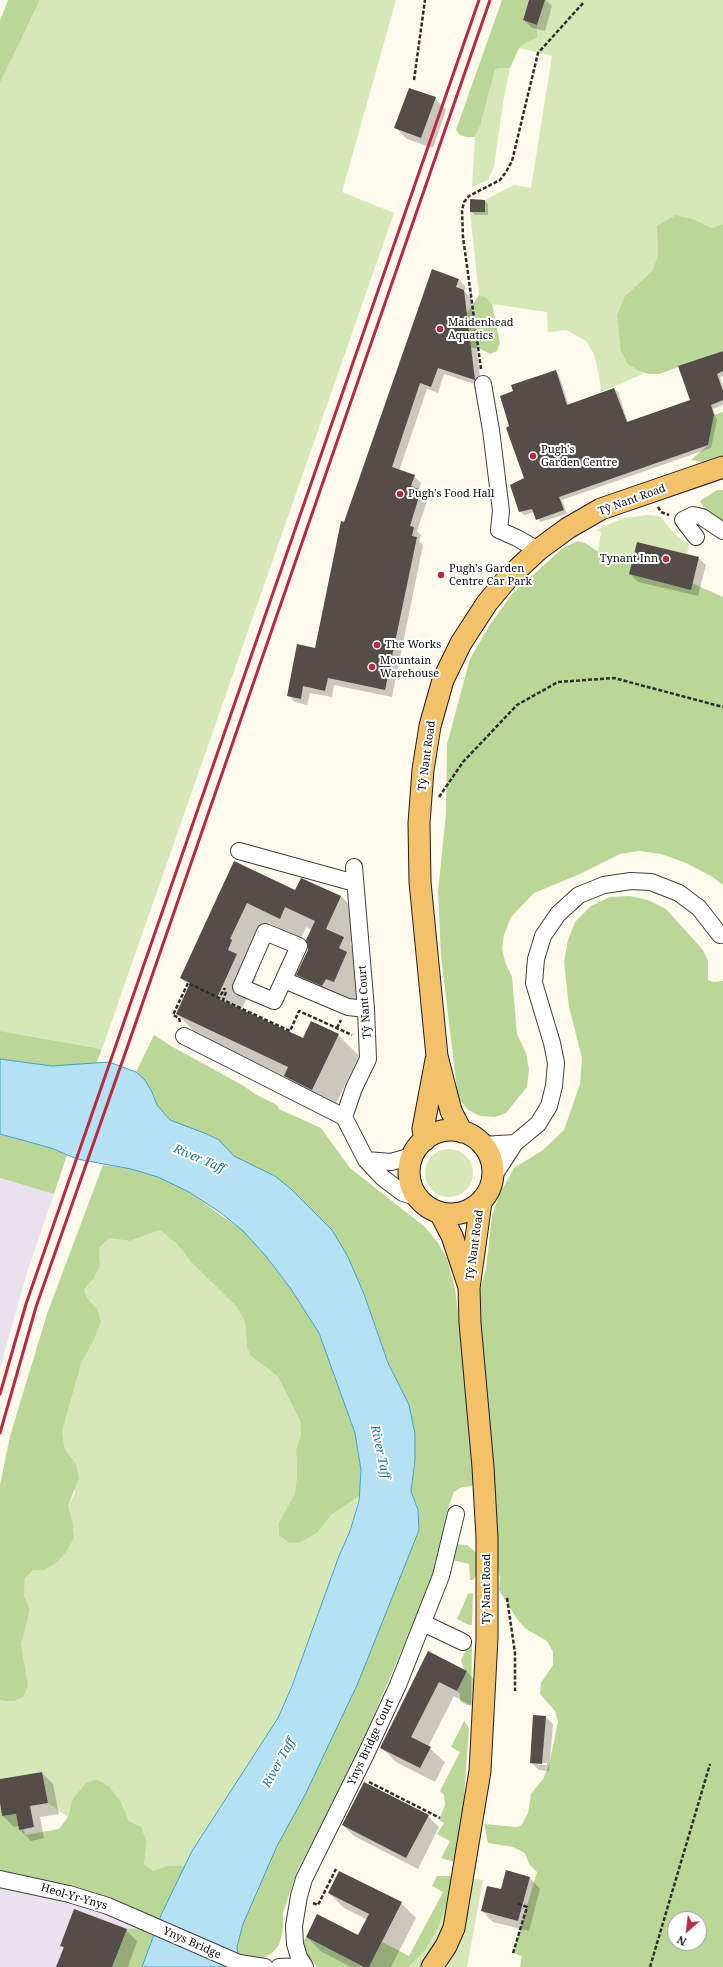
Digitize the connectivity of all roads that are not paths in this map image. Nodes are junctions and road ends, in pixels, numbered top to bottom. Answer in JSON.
{"nodes":[{"id":1,"x":483,"y":384,"type":"road end"},
{"id":2,"x":723,"y":467,"type":"edge"},
{"id":3,"x":723,"y":531,"type":"edge"},
{"id":4,"x":696,"y":537,"type":"dead end"},
{"id":5,"x":538,"y":550,"type":"junction"},
{"id":6,"x":239,"y":851,"type":"dead end"},
{"id":7,"x":354,"y":867,"type":"dead end"},
{"id":8,"x":355,"y":883,"type":"junction"},
{"id":9,"x":720,"y":935,"type":"dead end"},
{"id":10,"x":284,"y":980,"type":"junction"},
{"id":11,"x":366,"y":1009,"type":"junction"},
{"id":12,"x":183,"y":1031,"type":"road end"},
{"id":13,"x":437,"y":1056,"type":"junction"},
{"id":14,"x":344,"y":1117,"type":"junction"},
{"id":15,"x":462,"y":1132,"type":"junction"},
{"id":16,"x":425,"y":1140,"type":"junction"},
{"id":17,"x":515,"y":1143,"type":"junction"},
{"id":18,"x":482,"y":1145,"type":"junction"},
{"id":19,"x":412,"y":1156,"type":"junction"},
{"id":20,"x":366,"y":1160,"type":"junction"},
{"id":21,"x":493,"y":1177,"type":"junction"},
{"id":22,"x":416,"y":1197,"type":"junction"},
{"id":23,"x":481,"y":1202,"type":"junction"},
{"id":24,"x":440,"y":1213,"type":"junction"},
{"id":25,"x":470,"y":1288,"type":"junction"},
{"id":26,"x":456,"y":1514,"type":"dead end"},
{"id":27,"x":423,"y":1623,"type":"junction"},
{"id":28,"x":463,"y":1642,"type":"dead end"},
{"id":29,"x":0,"y":1879,"type":"edge"},
{"id":30,"x":461,"y":1889,"type":"junction"},
{"id":31,"x":146,"y":1922,"type":"joint"},
{"id":32,"x":265,"y":1967,"type":"edge"},
{"id":33,"x":279,"y":1967,"type":"edge"},
{"id":34,"x":304,"y":1967,"type":"edge"},
{"id":35,"x":419,"y":1967,"type":"edge"},
{"id":36,"x":432,"y":1967,"type":"edge"}],
"edges":[{"from":1,"to":5,"type":"lane"},
{"from":2,"to":5,"type":"main road","name":"Tŷ Nant Road"},
{"from":3,"to":4,"type":"lane"},
{"from":5,"to":13,"type":"main road","name":"Tŷ Nant Road"},
{"from":6,"to":8,"type":"lane"},
{"from":7,"to":8,"type":"lane","name":"Tŷ Nant Court"},
{"from":8,"to":11,"type":"lane","name":"Tŷ Nant Court"},
{"from":9,"to":17,"type":"lane"},
{"from":10,"to":10,"type":"lane"},
{"from":10,"to":11,"type":"lane"},
{"from":11,"to":14,"type":"lane","name":"Tŷ Nant Court"},
{"from":12,"to":14,"type":"lane"},
{"from":13,"to":15,"type":"main road","name":"Tŷ Nant Road"},
{"from":13,"to":16,"type":"main road","name":"Tŷ Nant Road"},
{"from":14,"to":20,"type":"lane"},
{"from":15,"to":16,"type":"main road","name":"Tŷ Nant Road"},
{"from":15,"to":18,"type":"main road","name":"Tŷ Nant Road"},
{"from":16,"to":19,"type":"main road","name":"Tŷ Nant Road"},
{"from":17,"to":18,"type":"lane"},
{"from":17,"to":21,"type":"lane"},
{"from":18,"to":21,"type":"main road","name":"Tŷ Nant Road"},
{"from":19,"to":20,"type":"lane"},
{"from":19,"to":22,"type":"main road","name":"Tŷ Nant Road"},
{"from":20,"to":22,"type":"lane"},
{"from":21,"to":23,"type":"main road","name":"Tŷ Nant Road"},
{"from":22,"to":24,"type":"main road"},
{"from":23,"to":24,"type":"main road","name":"Tŷ Nant Road"},
{"from":23,"to":25,"type":"main road","name":"Tŷ Nant Road"},
{"from":24,"to":25,"type":"main road","name":"Tŷ Nant Road"},
{"from":25,"to":30,"type":"main road","name":"Tŷ Nant Road"},
{"from":26,"to":27,"type":"lane","name":"Ynys Bridge Court"},
{"from":27,"to":28,"type":"lane"},
{"from":27,"to":34,"type":"lane","name":"Ynys Bridge Court"},
{"from":29,"to":31,"type":"lane","name":"Heol-Yr-Ynys"},
{"from":30,"to":35,"type":"main road","name":"Tŷ Nant Road"},
{"from":30,"to":36,"type":"main road","name":"Tŷ Nant Road"},
{"from":31,"to":32,"type":"lane","name":"Ynys Bridge"},
{"from":33,"to":34,"type":"lane"}]}
